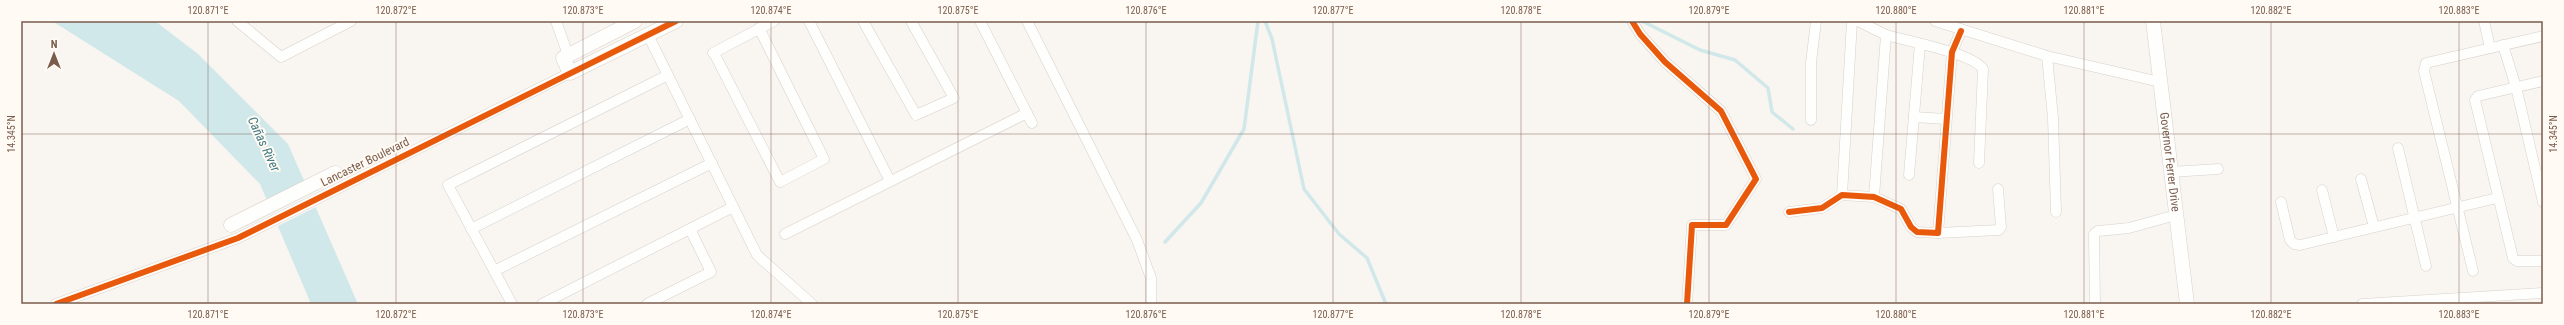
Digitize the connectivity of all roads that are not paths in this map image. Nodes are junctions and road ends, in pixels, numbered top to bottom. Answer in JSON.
{"nodes":[{"id":1,"x":351,"y":21,"type":"edge"},
{"id":2,"x":556,"y":21,"type":"edge"},
{"id":3,"x":635,"y":21,"type":"edge"},
{"id":4,"x":774,"y":21,"type":"edge"},
{"id":5,"x":809,"y":21,"type":"edge"},
{"id":6,"x":863,"y":21,"type":"edge"},
{"id":7,"x":911,"y":21,"type":"edge"},
{"id":8,"x":1027,"y":21,"type":"edge"},
{"id":9,"x":1632,"y":21,"type":"edge"},
{"id":10,"x":1816,"y":21,"type":"edge"},
{"id":11,"x":1852,"y":21,"type":"edge"},
{"id":12,"x":1858,"y":21,"type":"edge"},
{"id":13,"x":1935,"y":21,"type":"edge"},
{"id":14,"x":2153,"y":21,"type":"edge"},
{"id":15,"x":2484,"y":21,"type":"edge"},
{"id":16,"x":243,"y":22,"type":"edge"},
{"id":17,"x":674,"y":22,"type":"edge"},
{"id":18,"x":984,"y":23,"type":"edge"},
{"id":19,"x":760,"y":28,"type":"junction"},
{"id":20,"x":1961,"y":31,"type":"junction"},
{"id":21,"x":648,"y":35,"type":"junction"},
{"id":22,"x":1886,"y":35,"type":"junction"},
{"id":23,"x":2543,"y":36,"type":"edge"},
{"id":24,"x":1920,"y":44,"type":"junction"},
{"id":25,"x":2503,"y":45,"type":"junction"},
{"id":26,"x":2490,"y":48,"type":"junction"},
{"id":27,"x":1952,"y":52,"type":"junction"},
{"id":28,"x":2046,"y":56,"type":"junction"},
{"id":29,"x":566,"y":57,"type":"junction"},
{"id":30,"x":570,"y":73,"type":"junction"},
{"id":31,"x":668,"y":75,"type":"junction"},
{"id":32,"x":2543,"y":81,"type":"edge"},
{"id":33,"x":2160,"y":82,"type":"junction"},
{"id":34,"x":2516,"y":87,"type":"junction"},
{"id":35,"x":1027,"y":113,"type":"junction"},
{"id":36,"x":1914,"y":117,"type":"junction"},
{"id":37,"x":690,"y":119,"type":"junction"},
{"id":38,"x":1946,"y":119,"type":"junction"},
{"id":39,"x":1812,"y":120,"type":"dead end"},
{"id":40,"x":1032,"y":123,"type":"dead end"},
{"id":41,"x":2398,"y":148,"type":"dead end"},
{"id":42,"x":712,"y":163,"type":"junction"},
{"id":43,"x":1979,"y":163,"type":"dead end"},
{"id":44,"x":2218,"y":169,"type":"dead end"},
{"id":45,"x":2171,"y":172,"type":"junction"},
{"id":46,"x":335,"y":173,"type":"dead end"},
{"id":47,"x":1909,"y":175,"type":"dead end"},
{"id":48,"x":2362,"y":179,"type":"dead end"},
{"id":49,"x":890,"y":181,"type":"junction"},
{"id":50,"x":1998,"y":189,"type":"dead end"},
{"id":51,"x":2322,"y":190,"type":"dead end"},
{"id":52,"x":1842,"y":195,"type":"junction"},
{"id":53,"x":1874,"y":197,"type":"junction"},
{"id":54,"x":2497,"y":198,"type":"junction"},
{"id":55,"x":2281,"y":202,"type":"dead end"},
{"id":56,"x":2543,"y":202,"type":"edge"},
{"id":57,"x":733,"y":207,"type":"junction"},
{"id":58,"x":2457,"y":208,"type":"junction"},
{"id":59,"x":1789,"y":212,"type":"dead end"},
{"id":60,"x":2056,"y":212,"type":"dead end"},
{"id":61,"x":2176,"y":215,"type":"junction"},
{"id":62,"x":2414,"y":217,"type":"junction"},
{"id":63,"x":231,"y":225,"type":"dead end"},
{"id":64,"x":2374,"y":227,"type":"junction"},
{"id":65,"x":471,"y":228,"type":"junction"},
{"id":66,"x":690,"y":229,"type":"junction"},
{"id":67,"x":1938,"y":233,"type":"junction"},
{"id":68,"x":785,"y":234,"type":"dead end"},
{"id":69,"x":2334,"y":237,"type":"junction"},
{"id":70,"x":2543,"y":261,"type":"edge"},
{"id":71,"x":2426,"y":266,"type":"dead end"},
{"id":72,"x":494,"y":271,"type":"junction"},
{"id":73,"x":2473,"y":271,"type":"dead end"},
{"id":74,"x":2543,"y":293,"type":"edge"},
{"id":75,"x":56,"y":304,"type":"edge"},
{"id":76,"x":512,"y":304,"type":"edge"},
{"id":77,"x":542,"y":304,"type":"edge"},
{"id":78,"x":647,"y":304,"type":"edge"},
{"id":79,"x":812,"y":304,"type":"edge"},
{"id":80,"x":1151,"y":304,"type":"edge"},
{"id":81,"x":1687,"y":304,"type":"edge"},
{"id":82,"x":2095,"y":304,"type":"edge"},
{"id":83,"x":2187,"y":304,"type":"edge"},
{"id":84,"x":2362,"y":304,"type":"edge"}],
"edges":[{"from":1,"to":16,"type":"street"},
{"from":2,"to":29,"type":"street"},
{"from":3,"to":29,"type":"street"},
{"from":4,"to":19,"type":"street"},
{"from":5,"to":49,"type":"street"},
{"from":6,"to":7,"type":"street"},
{"from":8,"to":80,"type":"street"},
{"from":9,"to":81,"type":"street"},
{"from":10,"to":39,"type":"street"},
{"from":11,"to":52,"type":"street"},
{"from":12,"to":22,"type":"street"},
{"from":13,"to":20,"type":"street"},
{"from":14,"to":33,"type":"street","name":"Governor Ferrer Drive"},
{"from":15,"to":26,"type":"street"},
{"from":17,"to":21,"type":"street","name":"Lancaster Boulevard"},
{"from":18,"to":35,"type":"street"},
{"from":19,"to":19,"type":"street"},
{"from":20,"to":27,"type":"street"},
{"from":20,"to":28,"type":"street"},
{"from":21,"to":30,"type":"street","name":"Lancaster Boulevard"},
{"from":21,"to":31,"type":"street"},
{"from":22,"to":24,"type":"street"},
{"from":22,"to":53,"type":"street"},
{"from":23,"to":25,"type":"street"},
{"from":24,"to":27,"type":"street"},
{"from":24,"to":36,"type":"street"},
{"from":25,"to":26,"type":"street"},
{"from":25,"to":34,"type":"street"},
{"from":26,"to":58,"type":"street"},
{"from":27,"to":38,"type":"street"},
{"from":27,"to":43,"type":"street"},
{"from":28,"to":33,"type":"street"},
{"from":28,"to":60,"type":"street"},
{"from":29,"to":30,"type":"street"},
{"from":30,"to":75,"type":"street","name":"Lancaster Boulevard"},
{"from":31,"to":37,"type":"street"},
{"from":31,"to":65,"type":"street"},
{"from":32,"to":34,"type":"street"},
{"from":33,"to":45,"type":"street","name":"Governor Ferrer Drive"},
{"from":34,"to":54,"type":"street"},
{"from":34,"to":56,"type":"street"},
{"from":35,"to":40,"type":"street"},
{"from":35,"to":49,"type":"street"},
{"from":36,"to":38,"type":"street"},
{"from":36,"to":47,"type":"street"},
{"from":37,"to":42,"type":"street"},
{"from":37,"to":65,"type":"street"},
{"from":38,"to":67,"type":"street"},
{"from":41,"to":62,"type":"street"},
{"from":42,"to":57,"type":"street"},
{"from":42,"to":72,"type":"street"},
{"from":44,"to":45,"type":"street"},
{"from":45,"to":61,"type":"street","name":"Governor Ferrer Drive"},
{"from":46,"to":63,"type":"street","name":"Lancaster Boulevard"},
{"from":48,"to":64,"type":"street"},
{"from":49,"to":68,"type":"street"},
{"from":50,"to":67,"type":"street"},
{"from":51,"to":69,"type":"street"},
{"from":52,"to":53,"type":"street"},
{"from":52,"to":59,"type":"street"},
{"from":53,"to":67,"type":"street"},
{"from":54,"to":58,"type":"street"},
{"from":54,"to":70,"type":"street"},
{"from":55,"to":69,"type":"street"},
{"from":57,"to":66,"type":"street"},
{"from":57,"to":79,"type":"street"},
{"from":58,"to":62,"type":"street"},
{"from":58,"to":73,"type":"street"},
{"from":61,"to":82,"type":"street"},
{"from":61,"to":83,"type":"street","name":"Governor Ferrer Drive"},
{"from":62,"to":64,"type":"street"},
{"from":62,"to":71,"type":"street"},
{"from":64,"to":69,"type":"street"},
{"from":65,"to":72,"type":"street"},
{"from":66,"to":77,"type":"street"},
{"from":66,"to":78,"type":"street"},
{"from":72,"to":76,"type":"street"},
{"from":74,"to":84,"type":"street"}]}
